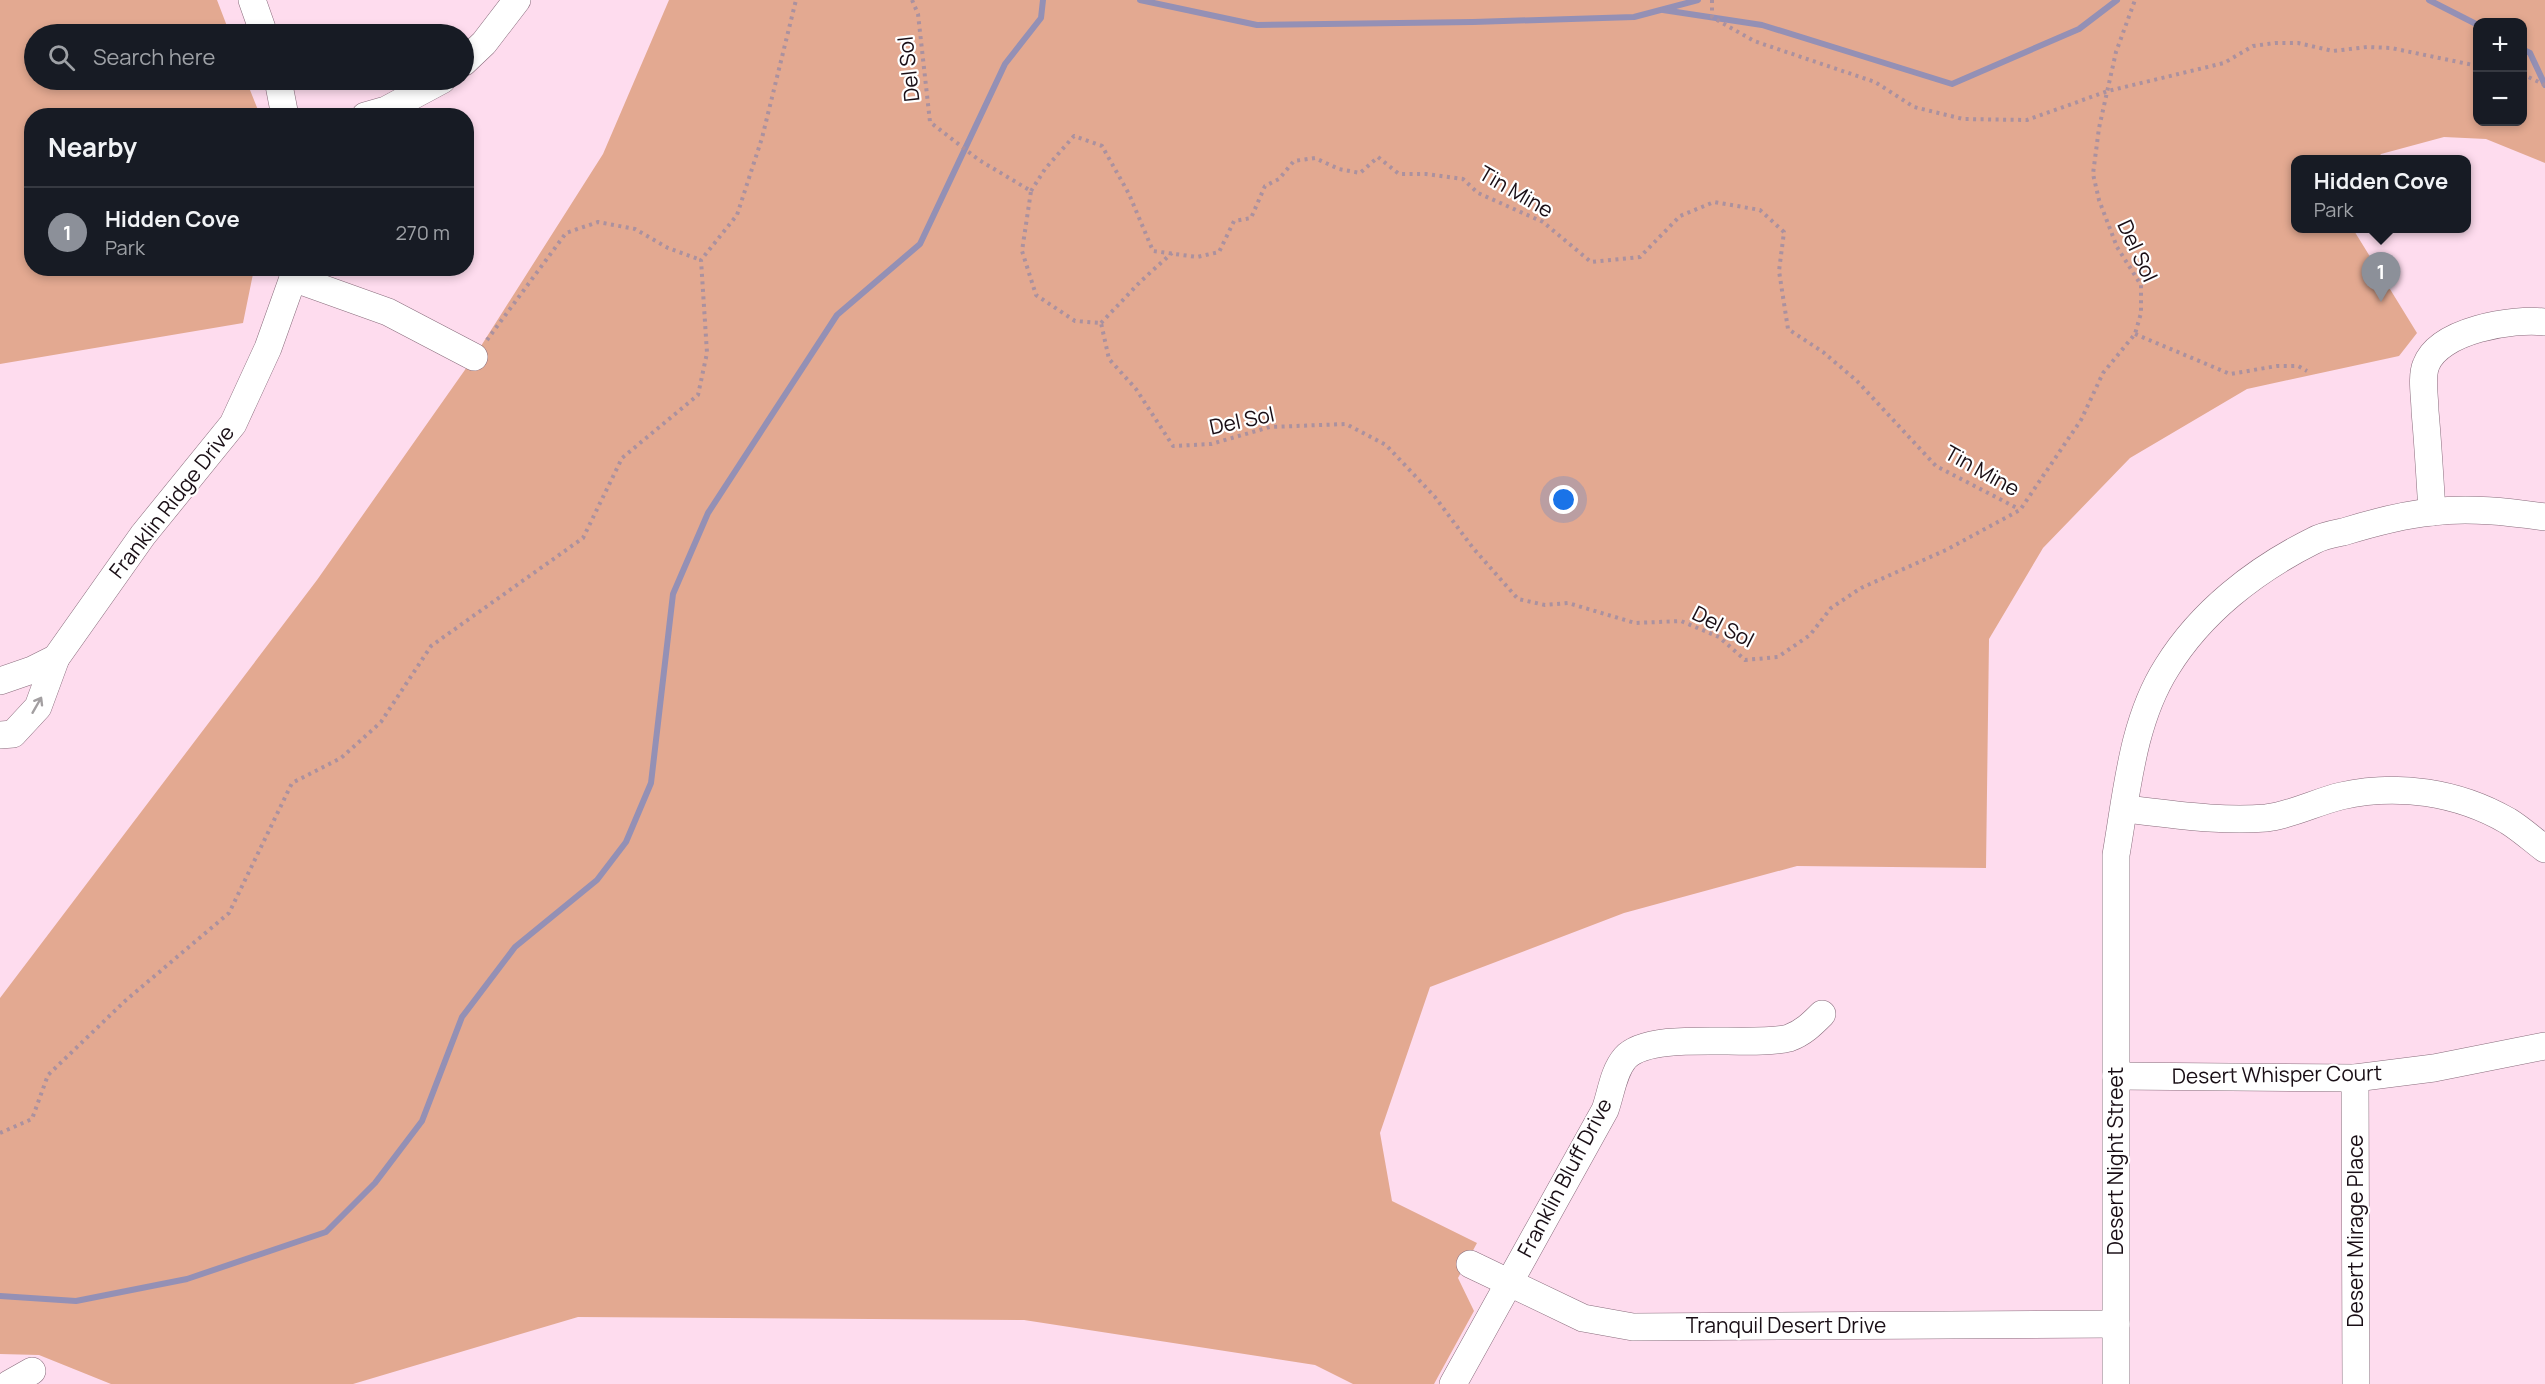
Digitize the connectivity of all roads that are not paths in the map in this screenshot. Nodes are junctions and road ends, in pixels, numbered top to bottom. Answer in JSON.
{"nodes":[{"id":1,"x":252,"y":0,"type":"edge"},
{"id":2,"x":517,"y":0,"type":"edge"},
{"id":3,"x":260,"y":24,"type":"edge"},
{"id":4,"x":474,"y":52,"type":"edge"},
{"id":5,"x":280,"y":90,"type":"edge"},
{"id":6,"x":423,"y":90,"type":"edge"},
{"id":7,"x":283,"y":108,"type":"edge"},
{"id":8,"x":390,"y":108,"type":"edge"},
{"id":9,"x":292,"y":276,"type":"edge"},
{"id":10,"x":300,"y":276,"type":"edge"},
{"id":11,"x":2545,"y":322,"type":"edge"},
{"id":12,"x":474,"y":357,"type":"road end"},
{"id":13,"x":2432,"y":512,"type":"junction"},
{"id":14,"x":2545,"y":517,"type":"edge"},
{"id":15,"x":56,"y":658,"type":"junction"},
{"id":16,"x":0,"y":681,"type":"edge"},
{"id":17,"x":0,"y":735,"type":"edge"},
{"id":18,"x":2125,"y":808,"type":"junction"},
{"id":19,"x":2545,"y":849,"type":"edge"},
{"id":20,"x":1822,"y":1014,"type":"dead end"},
{"id":21,"x":2545,"y":1046,"type":"edge"},
{"id":22,"x":2116,"y":1076,"type":"junction"},
{"id":23,"x":2355,"y":1078,"type":"junction"},
{"id":24,"x":1470,"y":1264,"type":"dead end"},
{"id":25,"x":1509,"y":1283,"type":"junction"},
{"id":26,"x":2116,"y":1324,"type":"junction"},
{"id":27,"x":1453,"y":1384,"type":"edge"},
{"id":28,"x":2116,"y":1384,"type":"edge"},
{"id":29,"x":2356,"y":1384,"type":"edge"}],
"edges":[{"from":1,"to":3,"type":"street"},
{"from":2,"to":4,"type":"street"},
{"from":5,"to":7,"type":"street"},
{"from":6,"to":8,"type":"street"},
{"from":9,"to":15,"type":"street","name":"Franklin Ridge Drive"},
{"from":10,"to":12,"type":"street"},
{"from":11,"to":13,"type":"street"},
{"from":13,"to":14,"type":"street","name":"Desert Night Street"},
{"from":13,"to":18,"type":"street","name":"Desert Night Street"},
{"from":15,"to":16,"type":"street","name":"Franklin Ridge Drive"},
{"from":17,"to":15,"type":"street","name":"Franklin Ridge Drive","one_way":true},
{"from":18,"to":19,"type":"street"},
{"from":18,"to":22,"type":"street","name":"Desert Night Street"},
{"from":20,"to":25,"type":"street","name":"Franklin Bluff Drive"},
{"from":21,"to":23,"type":"street","name":"Desert Whisper Court"},
{"from":22,"to":23,"type":"street","name":"Desert Whisper Court"},
{"from":22,"to":26,"type":"street","name":"Desert Night Street"},
{"from":23,"to":29,"type":"street","name":"Desert Mirage Place"},
{"from":24,"to":25,"type":"street","name":"Tranquil Desert Drive"},
{"from":25,"to":26,"type":"street","name":"Tranquil Desert Drive"},
{"from":25,"to":27,"type":"street","name":"Franklin Bluff Drive"},
{"from":26,"to":28,"type":"street","name":"Desert Night Street"}]}
